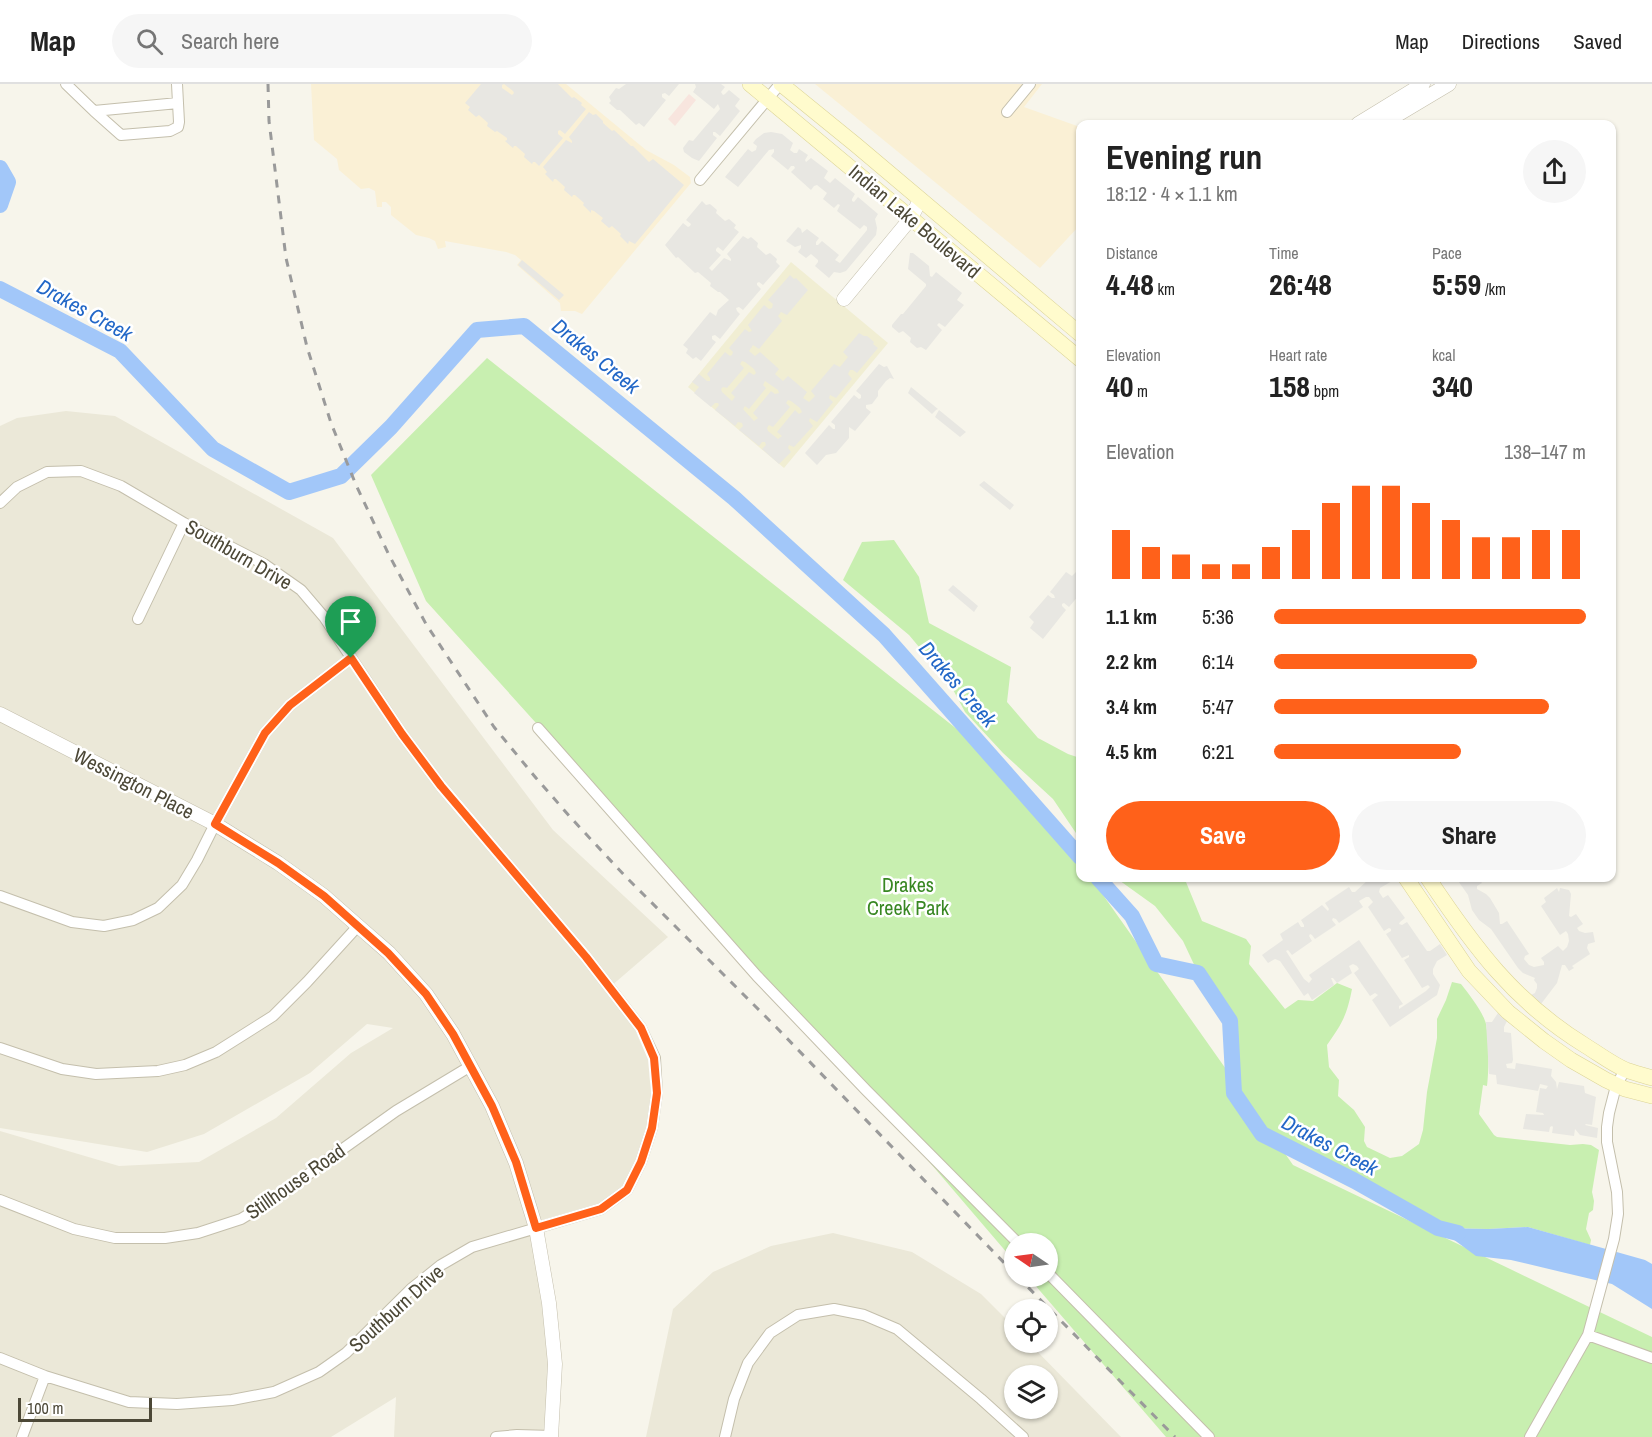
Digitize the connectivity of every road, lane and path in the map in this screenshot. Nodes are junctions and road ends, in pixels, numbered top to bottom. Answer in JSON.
{"nodes":[{"id":1,"x":66,"y":84,"type":"edge"},
{"id":2,"x":177,"y":84,"type":"edge"},
{"id":3,"x":750,"y":84,"type":"edge"},
{"id":4,"x":780,"y":84,"type":"edge"},
{"id":5,"x":1030,"y":84,"type":"edge"},
{"id":6,"x":1449,"y":84,"type":"edge"},
{"id":7,"x":1426,"y":88,"type":"edge"},
{"id":8,"x":768,"y":98,"type":"junction"},
{"id":9,"x":178,"y":103,"type":"junction"},
{"id":10,"x":94,"y":111,"type":"junction"},
{"id":11,"x":1007,"y":112,"type":"dead end"},
{"id":12,"x":1366,"y":120,"type":"edge"},
{"id":13,"x":1387,"y":120,"type":"edge"},
{"id":14,"x":700,"y":180,"type":"dead end"},
{"id":15,"x":920,"y":200,"type":"junction"},
{"id":16,"x":911,"y":218,"type":"junction"},
{"id":17,"x":844,"y":299,"type":"dead end"},
{"id":18,"x":1076,"y":331,"type":"edge"},
{"id":19,"x":1076,"y":353,"type":"edge"},
{"id":20,"x":0,"y":503,"type":"edge"},
{"id":21,"x":184,"y":523,"type":"junction"},
{"id":22,"x":138,"y":619,"type":"dead end"},
{"id":23,"x":351,"y":658,"type":"junction"},
{"id":24,"x":0,"y":714,"type":"edge"},
{"id":25,"x":538,"y":728,"type":"dead end"},
{"id":26,"x":215,"y":824,"type":"junction"},
{"id":27,"x":1409,"y":882,"type":"edge"},
{"id":28,"x":1431,"y":882,"type":"edge"},
{"id":29,"x":0,"y":896,"type":"edge"},
{"id":30,"x":358,"y":926,"type":"junction"},
{"id":31,"x":0,"y":1048,"type":"edge"},
{"id":32,"x":470,"y":1067,"type":"junction"},
{"id":33,"x":1625,"y":1070,"type":"junction"},
{"id":34,"x":1652,"y":1078,"type":"edge"},
{"id":35,"x":1616,"y":1086,"type":"junction"},
{"id":36,"x":1652,"y":1096,"type":"edge"},
{"id":37,"x":0,"y":1200,"type":"edge"},
{"id":38,"x":536,"y":1228,"type":"junction"},
{"id":39,"x":1007,"y":1233,"type":"edge"},
{"id":40,"x":1058,"y":1283,"type":"edge"},
{"id":41,"x":1588,"y":1335,"type":"junction"},
{"id":42,"x":0,"y":1358,"type":"edge"},
{"id":43,"x":1652,"y":1358,"type":"edge"},
{"id":44,"x":45,"y":1376,"type":"junction"},
{"id":45,"x":552,"y":1436,"type":"edge"},
{"id":46,"x":22,"y":1437,"type":"edge"},
{"id":47,"x":496,"y":1437,"type":"edge"},
{"id":48,"x":725,"y":1437,"type":"edge"},
{"id":49,"x":1023,"y":1437,"type":"edge"},
{"id":50,"x":1209,"y":1437,"type":"edge"},
{"id":51,"x":1530,"y":1437,"type":"edge"}],
"edges":[{"from":1,"to":10,"type":"street"},
{"from":2,"to":9,"type":"street"},
{"from":3,"to":8,"type":"main road","name":"Indian Lake Boulevard"},
{"from":4,"to":8,"type":"street"},
{"from":4,"to":15,"type":"main road","name":"Indian Lake Boulevard"},
{"from":5,"to":11,"type":"street"},
{"from":6,"to":7,"type":"street"},
{"from":7,"to":12,"type":"street"},
{"from":7,"to":13,"type":"street"},
{"from":8,"to":14,"type":"street"},
{"from":8,"to":16,"type":"main road","name":"Indian Lake Boulevard"},
{"from":9,"to":10,"type":"street"},
{"from":9,"to":10,"type":"street"},
{"from":15,"to":16,"type":"street"},
{"from":15,"to":18,"type":"main road","name":"Indian Lake Boulevard"},
{"from":16,"to":17,"type":"street"},
{"from":16,"to":19,"type":"main road","name":"Indian Lake Boulevard"},
{"from":20,"to":21,"type":"street","name":"Southburn Drive"},
{"from":21,"to":22,"type":"street"},
{"from":21,"to":23,"type":"street","name":"Southburn Drive"},
{"from":23,"to":26,"type":"street"},
{"from":23,"to":38,"type":"street","name":"Southburn Drive"},
{"from":24,"to":26,"type":"street","name":"Wessington Place"},
{"from":25,"to":39,"type":"street"},
{"from":26,"to":29,"type":"street"},
{"from":26,"to":30,"type":"street","name":"Wessington Place"},
{"from":27,"to":35,"type":"main road"},
{"from":28,"to":33,"type":"main road"},
{"from":30,"to":31,"type":"street"},
{"from":30,"to":32,"type":"street","name":"Wessington Place"},
{"from":32,"to":37,"type":"street","name":"Stillhouse Road"},
{"from":32,"to":38,"type":"street","name":"Wessington Place"},
{"from":33,"to":34,"type":"main road"},
{"from":33,"to":35,"type":"street"},
{"from":35,"to":36,"type":"main road"},
{"from":35,"to":41,"type":"street"},
{"from":38,"to":44,"type":"street","name":"Southburn Drive"},
{"from":38,"to":45,"type":"street","name":"Wessington Place"},
{"from":40,"to":50,"type":"street"},
{"from":41,"to":43,"type":"street"},
{"from":41,"to":51,"type":"street"},
{"from":42,"to":44,"type":"street","name":"Southburn Drive"},
{"from":44,"to":46,"type":"street"},
{"from":45,"to":47,"type":"street"},
{"from":48,"to":49,"type":"street"}]}
